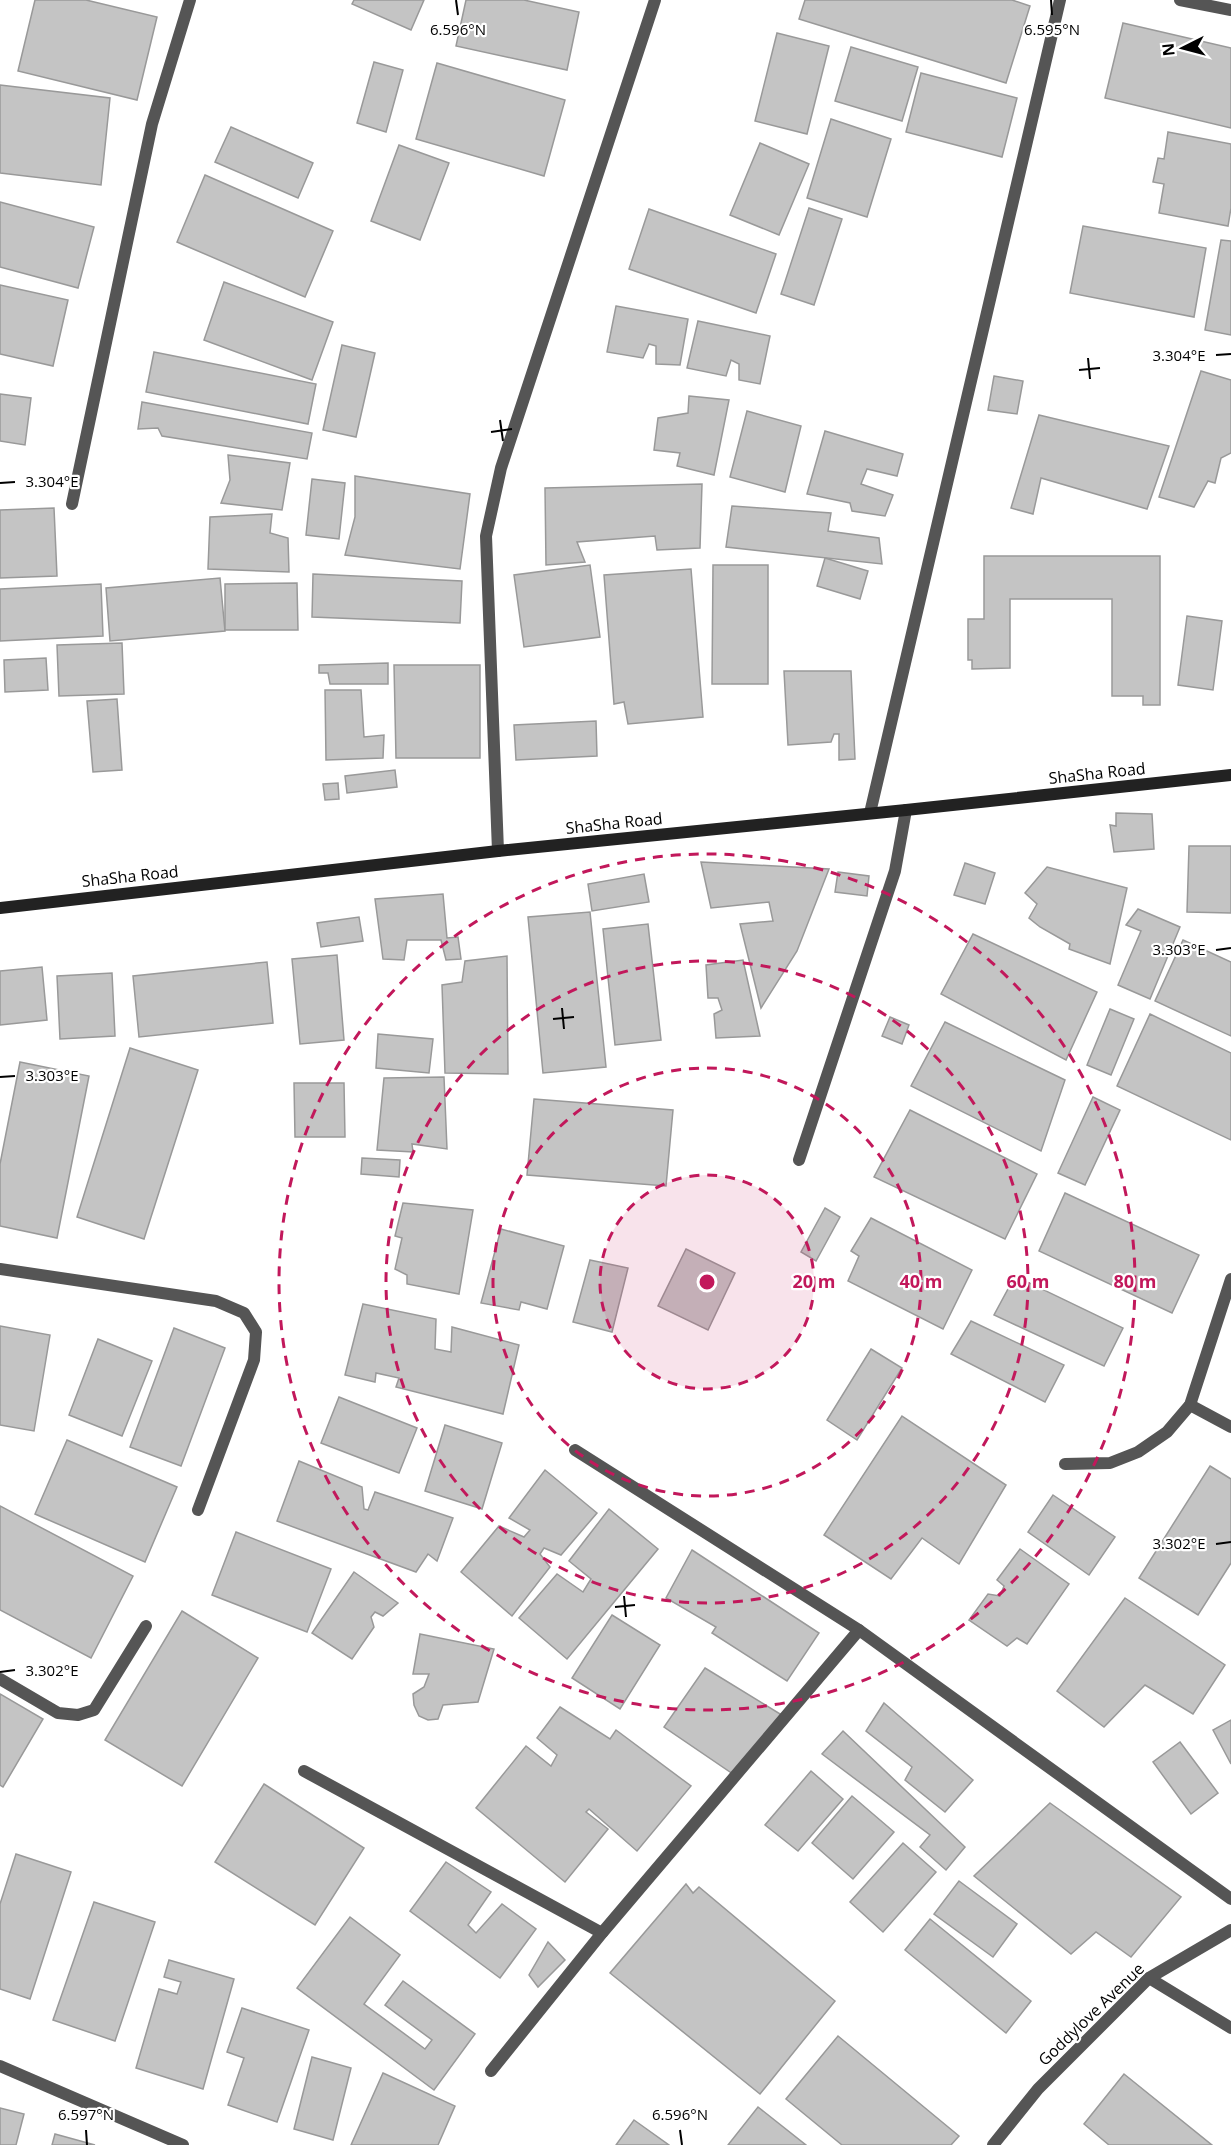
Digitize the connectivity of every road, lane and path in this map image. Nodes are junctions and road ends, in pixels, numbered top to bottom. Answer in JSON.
{"nodes":[{"id":1,"x":190,"y":0,"type":"edge"},
{"id":2,"x":655,"y":0,"type":"edge"},
{"id":3,"x":1060,"y":0,"type":"edge"},
{"id":4,"x":1180,"y":0,"type":"edge"},
{"id":5,"x":1231,"y":10,"type":"edge"},
{"id":6,"x":72,"y":504,"type":"dead end"},
{"id":7,"x":1231,"y":775,"type":"edge"},
{"id":8,"x":906,"y":810,"type":"junction"},
{"id":9,"x":870,"y":813,"type":"junction"},
{"id":10,"x":498,"y":851,"type":"junction"},
{"id":11,"x":0,"y":908,"type":"edge"},
{"id":12,"x":799,"y":1160,"type":"dead end"},
{"id":13,"x":0,"y":1269,"type":"edge"},
{"id":14,"x":1231,"y":1279,"type":"edge"},
{"id":15,"x":1190,"y":1405,"type":"junction"},
{"id":16,"x":1231,"y":1427,"type":"edge"},
{"id":17,"x":575,"y":1450,"type":"dead end"},
{"id":18,"x":1065,"y":1464,"type":"dead end"},
{"id":19,"x":198,"y":1510,"type":"dead end"},
{"id":20,"x":146,"y":1626,"type":"dead end"},
{"id":21,"x":859,"y":1630,"type":"junction"},
{"id":22,"x":0,"y":1679,"type":"edge"},
{"id":23,"x":304,"y":1771,"type":"dead end"},
{"id":24,"x":1231,"y":1899,"type":"edge"},
{"id":25,"x":1231,"y":1930,"type":"edge"},
{"id":26,"x":602,"y":1933,"type":"junction"},
{"id":27,"x":1149,"y":1978,"type":"junction"},
{"id":28,"x":1231,"y":2028,"type":"edge"},
{"id":29,"x":0,"y":2066,"type":"edge"},
{"id":30,"x":491,"y":2071,"type":"dead end"},
{"id":31,"x":183,"y":2145,"type":"edge"},
{"id":32,"x":993,"y":2145,"type":"edge"}],
"edges":[{"from":1,"to":6,"type":"street"},
{"from":2,"to":10,"type":"street"},
{"from":3,"to":9,"type":"street"},
{"from":4,"to":5,"type":"street"},
{"from":7,"to":8,"type":"street","name":"ShaSha Road"},
{"from":8,"to":9,"type":"street","name":"ShaSha Road"},
{"from":8,"to":12,"type":"street"},
{"from":9,"to":10,"type":"street","name":"ShaSha Road"},
{"from":10,"to":11,"type":"street","name":"ShaSha Road"},
{"from":13,"to":19,"type":"street"},
{"from":14,"to":15,"type":"street"},
{"from":15,"to":16,"type":"street"},
{"from":15,"to":18,"type":"street"},
{"from":17,"to":21,"type":"street"},
{"from":20,"to":22,"type":"street"},
{"from":21,"to":24,"type":"street"},
{"from":21,"to":26,"type":"street"},
{"from":23,"to":26,"type":"street"},
{"from":25,"to":27,"type":"street","name":"Goddylove Avenue"},
{"from":26,"to":30,"type":"street"},
{"from":27,"to":28,"type":"street"},
{"from":27,"to":32,"type":"street","name":"Goddylove Avenue"},
{"from":29,"to":31,"type":"street"}]}
